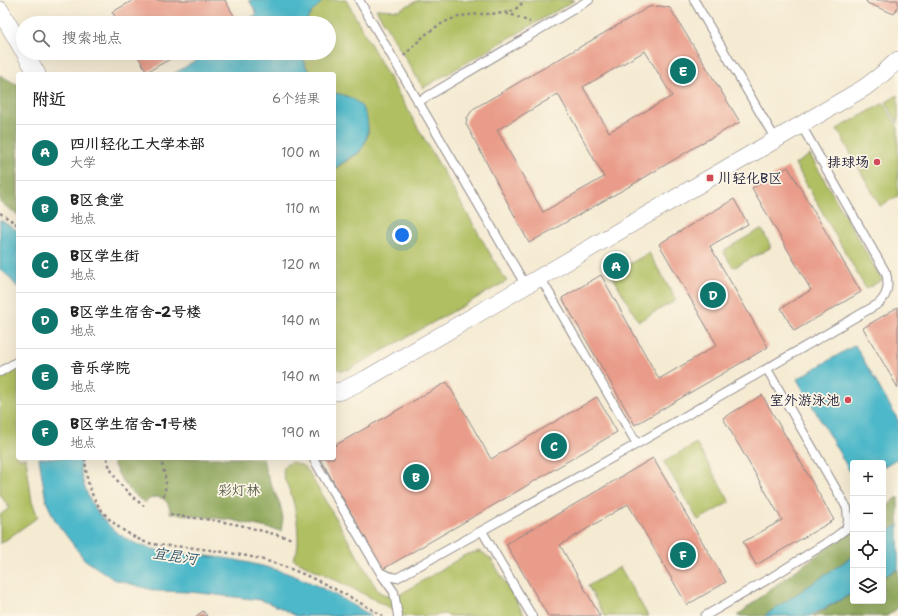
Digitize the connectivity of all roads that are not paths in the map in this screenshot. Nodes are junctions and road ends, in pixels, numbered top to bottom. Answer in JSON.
{"nodes":[{"id":1,"x":360,"y":0,"type":"edge"},
{"id":2,"x":589,"y":0,"type":"edge"},
{"id":3,"x":694,"y":0,"type":"edge"},
{"id":4,"x":0,"y":10,"type":"edge"},
{"id":5,"x":16,"y":38,"type":"edge"},
{"id":6,"x":29,"y":60,"type":"edge"},
{"id":7,"x":898,"y":60,"type":"edge"},
{"id":8,"x":36,"y":72,"type":"edge"},
{"id":9,"x":418,"y":102,"type":"junction"},
{"id":10,"x":801,"y":125,"type":"junction"},
{"id":11,"x":776,"y":140,"type":"junction"},
{"id":12,"x":540,"y":277,"type":"junction"},
{"id":13,"x":526,"y":286,"type":"junction"},
{"id":14,"x":16,"y":362,"type":"edge"},
{"id":15,"x":767,"y":369,"type":"junction"},
{"id":16,"x":1,"y":372,"type":"edge"},
{"id":17,"x":336,"y":392,"type":"edge"},
{"id":18,"x":637,"y":444,"type":"junction"},
{"id":19,"x":314,"y":460,"type":"edge"},
{"id":20,"x":482,"y":531,"type":"junction"},
{"id":21,"x":380,"y":572,"type":"junction"},
{"id":22,"x":398,"y":616,"type":"edge"},
{"id":23,"x":532,"y":616,"type":"edge"},
{"id":24,"x":705,"y":616,"type":"edge"}],
"edges":[{"from":1,"to":9,"type":"lane"},
{"from":2,"to":9,"type":"lane"},
{"from":3,"to":11,"type":"lane"},
{"from":4,"to":5,"type":"street"},
{"from":6,"to":8,"type":"street"},
{"from":7,"to":10,"type":"street"},
{"from":9,"to":13,"type":"lane"},
{"from":10,"to":11,"type":"street"},
{"from":10,"to":15,"type":"lane"},
{"from":11,"to":12,"type":"street"},
{"from":12,"to":13,"type":"street"},
{"from":12,"to":18,"type":"lane"},
{"from":13,"to":17,"type":"street"},
{"from":14,"to":16,"type":"lane"},
{"from":15,"to":18,"type":"lane"},
{"from":15,"to":24,"type":"lane"},
{"from":18,"to":20,"type":"lane"},
{"from":19,"to":21,"type":"lane"},
{"from":20,"to":21,"type":"lane"},
{"from":20,"to":23,"type":"lane"},
{"from":21,"to":22,"type":"lane"}]}
